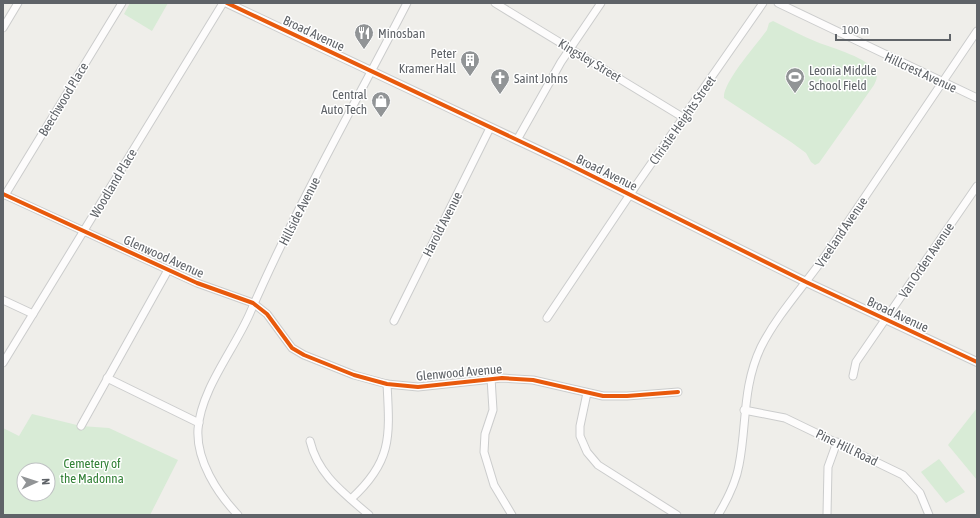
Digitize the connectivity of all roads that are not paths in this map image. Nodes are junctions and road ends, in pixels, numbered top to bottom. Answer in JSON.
{"nodes":[{"id":1,"x":18,"y":3,"type":"edge"},
{"id":2,"x":122,"y":3,"type":"edge"},
{"id":3,"x":223,"y":3,"type":"edge"},
{"id":4,"x":227,"y":3,"type":"edge"},
{"id":5,"x":407,"y":3,"type":"edge"},
{"id":6,"x":495,"y":3,"type":"edge"},
{"id":7,"x":601,"y":3,"type":"edge"},
{"id":8,"x":763,"y":3,"type":"edge"},
{"id":9,"x":778,"y":3,"type":"edge"},
{"id":10,"x":3,"y":28,"type":"edge"},
{"id":11,"x":977,"y":31,"type":"edge"},
{"id":12,"x":570,"y":48,"type":"junction"},
{"id":13,"x":371,"y":71,"type":"junction"},
{"id":14,"x":943,"y":82,"type":"junction"},
{"id":15,"x":977,"y":98,"type":"edge"},
{"id":16,"x":684,"y":118,"type":"junction"},
{"id":17,"x":490,"y":128,"type":"junction"},
{"id":18,"x":517,"y":140,"type":"junction"},
{"id":19,"x":977,"y":186,"type":"edge"},
{"id":20,"x":4,"y":194,"type":"edge"},
{"id":21,"x":630,"y":194,"type":"junction"},
{"id":22,"x":84,"y":231,"type":"junction"},
{"id":23,"x":168,"y":270,"type":"junction"},
{"id":24,"x":806,"y":282,"type":"junction"},
{"id":25,"x":3,"y":300,"type":"edge"},
{"id":26,"x":253,"y":303,"type":"junction"},
{"id":27,"x":33,"y":314,"type":"junction"},
{"id":28,"x":547,"y":318,"type":"dead end"},
{"id":29,"x":886,"y":319,"type":"junction"},
{"id":30,"x":394,"y":321,"type":"dead end"},
{"id":31,"x":977,"y":362,"type":"edge"},
{"id":32,"x":3,"y":363,"type":"edge"},
{"id":33,"x":853,"y":376,"type":"dead end"},
{"id":34,"x":108,"y":378,"type":"junction"},
{"id":35,"x":491,"y":378,"type":"junction"},
{"id":36,"x":388,"y":384,"type":"junction"},
{"id":37,"x":678,"y":392,"type":"dead end"},
{"id":38,"x":587,"y":393,"type":"junction"},
{"id":39,"x":744,"y":410,"type":"junction"},
{"id":40,"x":199,"y":423,"type":"junction"},
{"id":41,"x":81,"y":426,"type":"dead end"},
{"id":42,"x":310,"y":441,"type":"dead end"},
{"id":43,"x":837,"y":442,"type":"junction"},
{"id":44,"x":351,"y":499,"type":"junction"},
{"id":45,"x":238,"y":515,"type":"edge"},
{"id":46,"x":370,"y":515,"type":"edge"},
{"id":47,"x":512,"y":515,"type":"edge"},
{"id":48,"x":677,"y":515,"type":"edge"},
{"id":49,"x":718,"y":515,"type":"edge"},
{"id":50,"x":827,"y":515,"type":"edge"},
{"id":51,"x":928,"y":515,"type":"edge"}],
"edges":[{"from":1,"to":10,"type":"street"},
{"from":2,"to":20,"type":"street","name":"Beechwood Place"},
{"from":3,"to":22,"type":"street","name":"Woodland Place"},
{"from":4,"to":13,"type":"street","name":"Broad Avenue"},
{"from":5,"to":13,"type":"street","name":"Hillside Avenue"},
{"from":6,"to":12,"type":"street","name":"Kingsley Street"},
{"from":7,"to":12,"type":"street"},
{"from":8,"to":16,"type":"street","name":"Christie Heights Street"},
{"from":9,"to":14,"type":"street","name":"Hillcrest Avenue"},
{"from":11,"to":14,"type":"street","name":"Vreeland Avenue"},
{"from":12,"to":16,"type":"street","name":"Kingsley Street"},
{"from":12,"to":18,"type":"street"},
{"from":13,"to":17,"type":"street","name":"Broad Avenue"},
{"from":13,"to":26,"type":"street","name":"Hillside Avenue"},
{"from":14,"to":15,"type":"street","name":"Hillcrest Avenue"},
{"from":14,"to":24,"type":"street","name":"Vreeland Avenue"},
{"from":16,"to":21,"type":"street","name":"Christie Heights Street"},
{"from":17,"to":18,"type":"street","name":"Broad Avenue"},
{"from":17,"to":30,"type":"street","name":"Harold Avenue"},
{"from":18,"to":21,"type":"street","name":"Broad Avenue"},
{"from":19,"to":29,"type":"street","name":"Van Orden Avenue"},
{"from":20,"to":22,"type":"street","name":"Glenwood Avenue"},
{"from":21,"to":24,"type":"street","name":"Broad Avenue"},
{"from":21,"to":28,"type":"street","name":"Christie Heights Street"},
{"from":22,"to":23,"type":"street","name":"Glenwood Avenue"},
{"from":22,"to":27,"type":"street","name":"Woodland Place"},
{"from":23,"to":26,"type":"street","name":"Glenwood Avenue"},
{"from":23,"to":34,"type":"street"},
{"from":24,"to":29,"type":"street","name":"Broad Avenue"},
{"from":24,"to":39,"type":"street","name":"Vreeland Avenue"},
{"from":25,"to":27,"type":"street"},
{"from":26,"to":36,"type":"street","name":"Glenwood Avenue"},
{"from":26,"to":40,"type":"street","name":"Hillside Avenue"},
{"from":27,"to":32,"type":"street","name":"Woodland Place"},
{"from":29,"to":31,"type":"street","name":"Broad Avenue"},
{"from":29,"to":33,"type":"street","name":"Van Orden Avenue"},
{"from":34,"to":40,"type":"street"},
{"from":34,"to":41,"type":"street"},
{"from":35,"to":36,"type":"street","name":"Glenwood Avenue"},
{"from":35,"to":38,"type":"street","name":"Glenwood Avenue"},
{"from":35,"to":47,"type":"street"},
{"from":36,"to":44,"type":"street"},
{"from":37,"to":38,"type":"street","name":"Glenwood Avenue"},
{"from":38,"to":48,"type":"street"},
{"from":39,"to":43,"type":"street","name":"Pine Hill Road"},
{"from":39,"to":49,"type":"street","name":"Vreeland Avenue"},
{"from":40,"to":45,"type":"street","name":"Hillside Avenue"},
{"from":42,"to":44,"type":"street"},
{"from":43,"to":50,"type":"street"},
{"from":43,"to":51,"type":"street","name":"Pine Hill Road"},
{"from":44,"to":46,"type":"street"}]}
